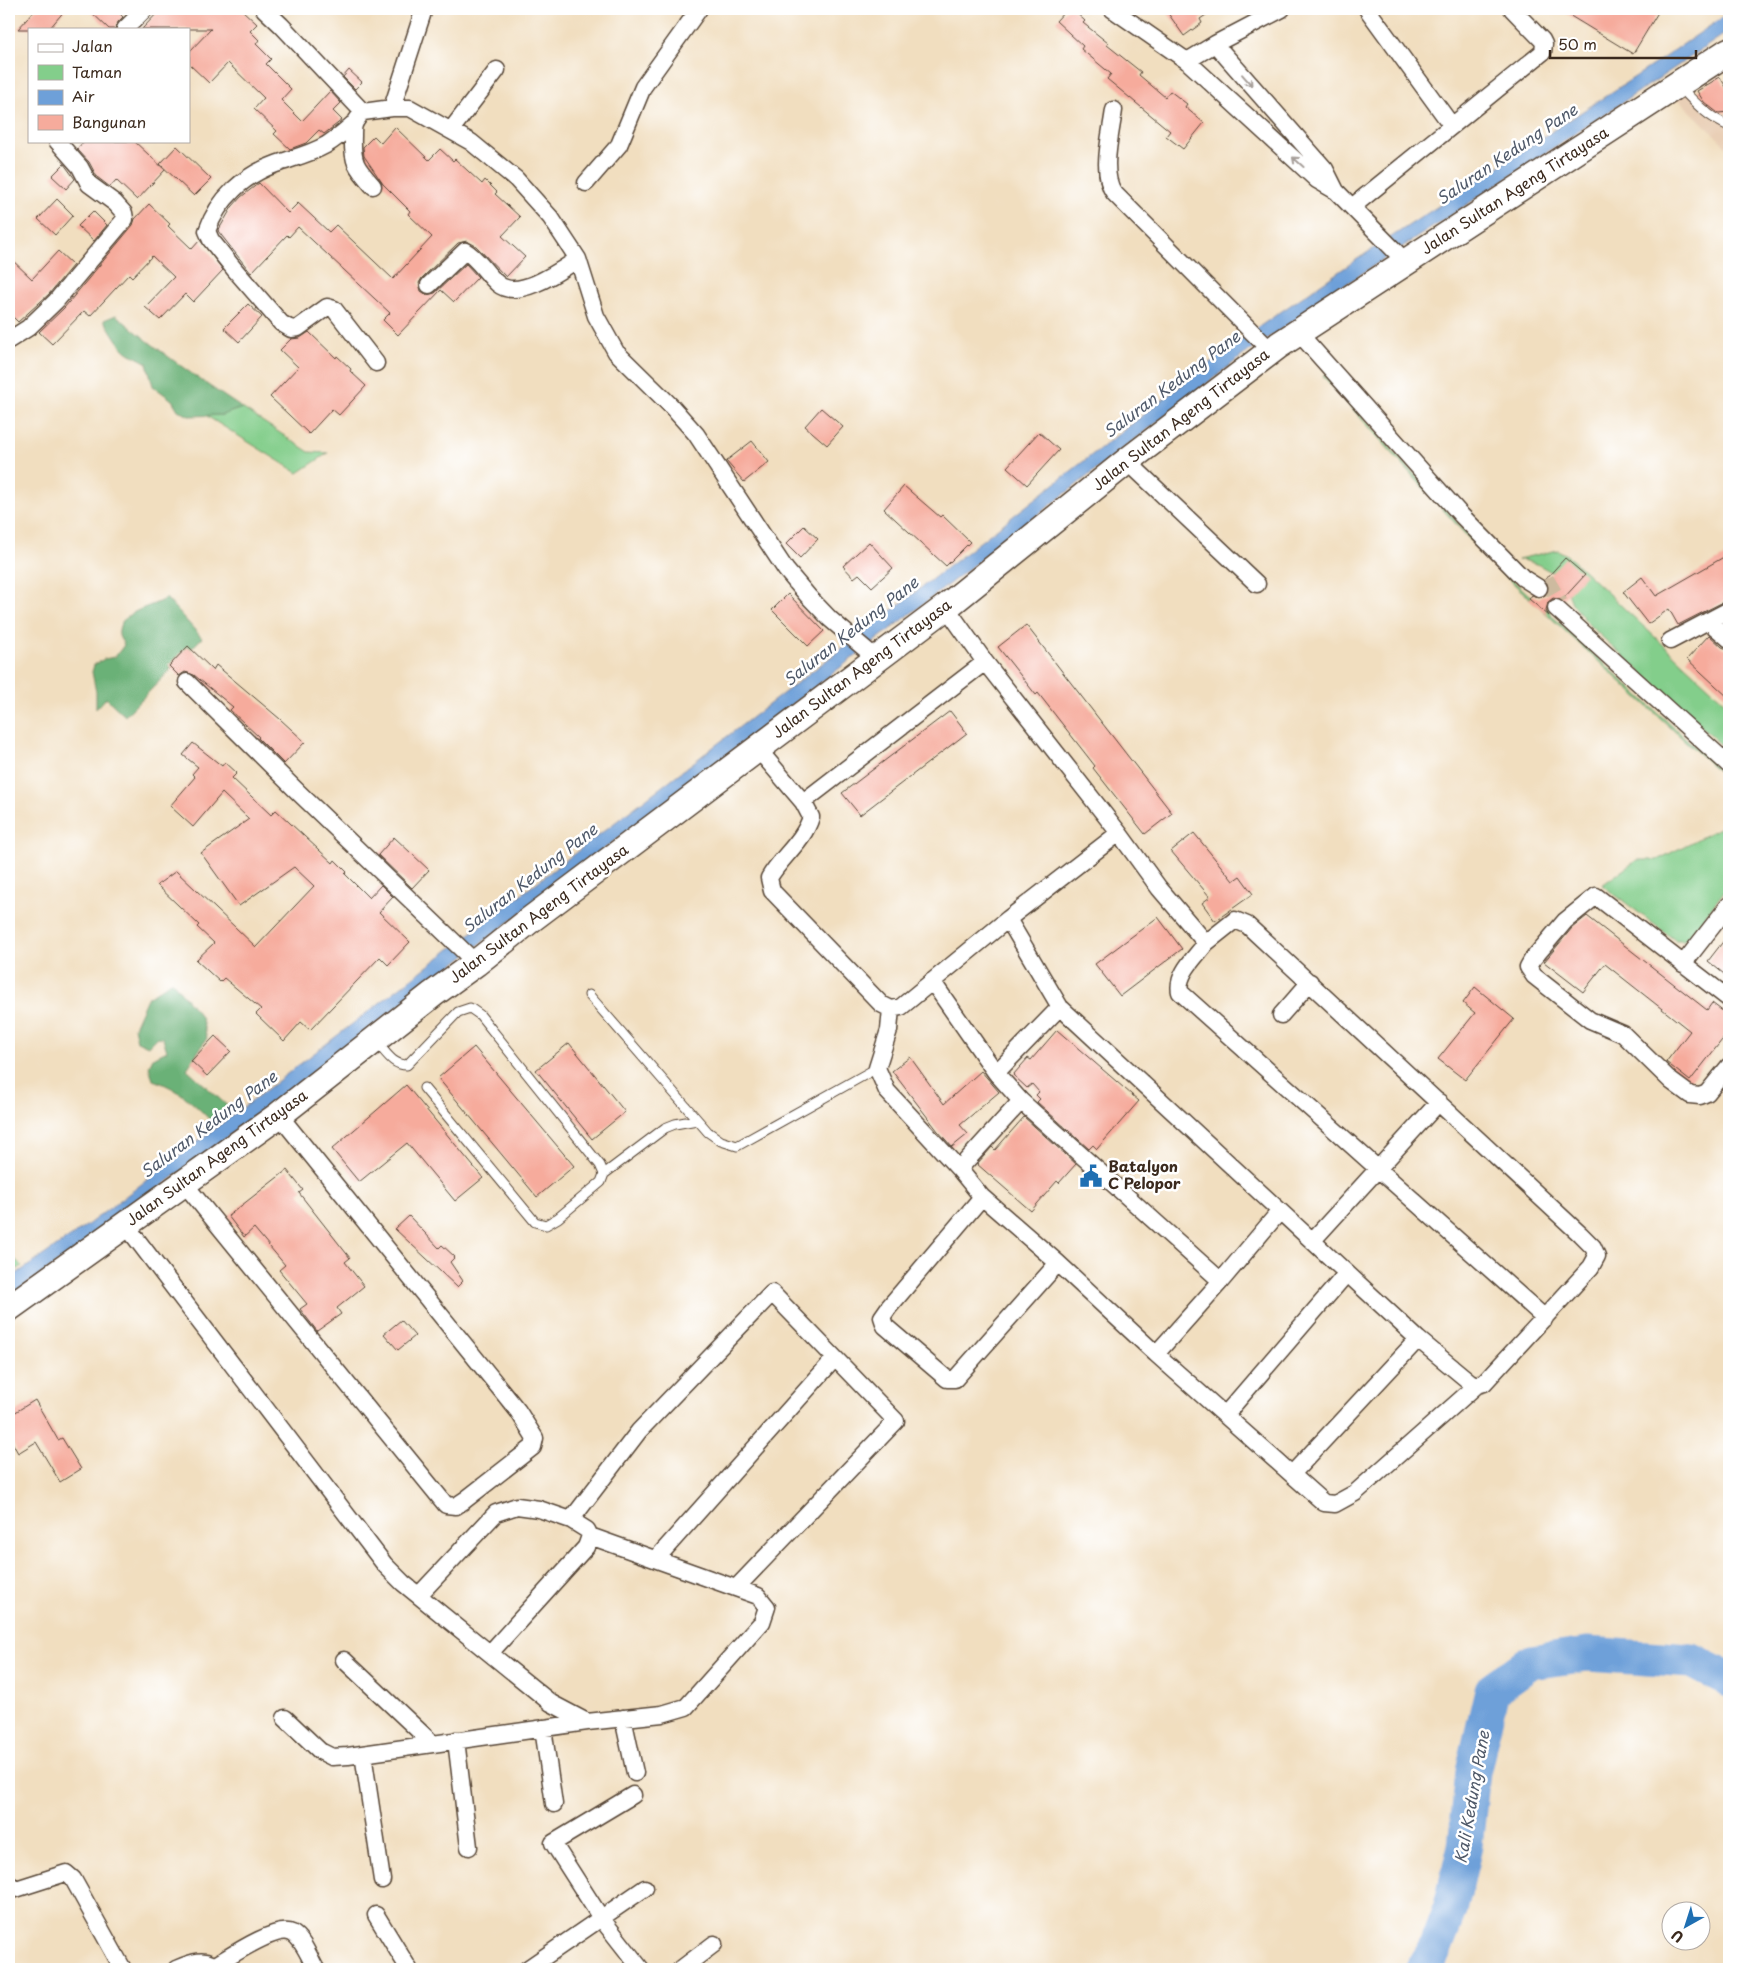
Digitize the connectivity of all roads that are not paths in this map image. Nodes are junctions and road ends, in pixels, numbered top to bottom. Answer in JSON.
{"nodes":[{"id":1,"x":145,"y":9,"type":"edge"},
{"id":2,"x":264,"y":9,"type":"edge"},
{"id":3,"x":424,"y":9,"type":"edge"},
{"id":4,"x":699,"y":9,"type":"edge"},
{"id":5,"x":1112,"y":9,"type":"edge"},
{"id":6,"x":1134,"y":9,"type":"edge"},
{"id":7,"x":1367,"y":9,"type":"edge"},
{"id":8,"x":1512,"y":9,"type":"edge"},
{"id":9,"x":1278,"y":10,"type":"edge"},
{"id":10,"x":1136,"y":27,"type":"junction"},
{"id":11,"x":126,"y":28,"type":"edge"},
{"id":12,"x":1215,"y":44,"type":"junction"},
{"id":13,"x":1729,"y":51,"type":"edge"},
{"id":14,"x":1187,"y":61,"type":"junction"},
{"id":15,"x":497,"y":70,"type":"dead end"},
{"id":16,"x":1678,"y":85,"type":"junction"},
{"id":17,"x":392,"y":108,"type":"junction"},
{"id":18,"x":1114,"y":110,"type":"dead end"},
{"id":19,"x":358,"y":118,"type":"junction"},
{"id":20,"x":1452,"y":126,"type":"junction"},
{"id":21,"x":1729,"y":126,"type":"edge"},
{"id":22,"x":451,"y":130,"type":"junction"},
{"id":23,"x":58,"y":142,"type":"edge"},
{"id":24,"x":586,"y":183,"type":"dead end"},
{"id":25,"x":373,"y":186,"type":"dead end"},
{"id":26,"x":1336,"y":191,"type":"junction"},
{"id":27,"x":1352,"y":207,"type":"junction"},
{"id":28,"x":578,"y":259,"type":"junction"},
{"id":29,"x":1404,"y":259,"type":"junction"},
{"id":30,"x":429,"y":285,"type":"dead end"},
{"id":31,"x":1298,"y":332,"type":"junction"},
{"id":32,"x":9,"y":340,"type":"edge"},
{"id":33,"x":1267,"y":347,"type":"junction"},
{"id":34,"x":376,"y":363,"type":"dead end"},
{"id":35,"x":1127,"y":461,"type":"junction"},
{"id":36,"x":1542,"y":583,"type":"tunnel mouth"},
{"id":37,"x":1257,"y":584,"type":"dead end"},
{"id":38,"x":1558,"y":605,"type":"tunnel mouth"},
{"id":39,"x":946,"y":607,"type":"junction"},
{"id":40,"x":1729,"y":610,"type":"edge"},
{"id":41,"x":1708,"y":621,"type":"junction"},
{"id":42,"x":1729,"y":639,"type":"edge"},
{"id":43,"x":1670,"y":642,"type":"dead end"},
{"id":44,"x":873,"y":654,"type":"junction"},
{"id":45,"x":985,"y":662,"type":"junction"},
{"id":46,"x":187,"y":682,"type":"dead end"},
{"id":47,"x":757,"y":748,"type":"junction"},
{"id":48,"x":1729,"y":764,"type":"edge"},
{"id":49,"x":803,"y":802,"type":"junction"},
{"id":50,"x":1119,"y":833,"type":"junction"},
{"id":51,"x":1729,"y":905,"type":"edge"},
{"id":52,"x":1008,"y":919,"type":"junction"},
{"id":53,"x":1206,"y":943,"type":"junction"},
{"id":54,"x":473,"y":961,"type":"junction"},
{"id":55,"x":1684,"y":964,"type":"junction"},
{"id":56,"x":932,"y":981,"type":"junction"},
{"id":57,"x":1310,"y":982,"type":"junction"},
{"id":58,"x":589,"y":995,"type":"dead end"},
{"id":59,"x":1729,"y":999,"type":"edge"},
{"id":60,"x":1060,"y":1007,"type":"junction"},
{"id":61,"x":891,"y":1009,"type":"junction"},
{"id":62,"x":1281,"y":1015,"type":"dead end"},
{"id":63,"x":375,"y":1041,"type":"junction"},
{"id":64,"x":1729,"y":1066,"type":"edge"},
{"id":65,"x":877,"y":1068,"type":"junction"},
{"id":66,"x":996,"y":1072,"type":"junction"},
{"id":67,"x":424,"y":1088,"type":"dead end"},
{"id":68,"x":1021,"y":1101,"type":"junction"},
{"id":69,"x":1439,"y":1102,"type":"junction"},
{"id":70,"x":280,"y":1115,"type":"junction"},
{"id":71,"x":697,"y":1120,"type":"junction"},
{"id":72,"x":1378,"y":1167,"type":"junction"},
{"id":73,"x":959,"y":1169,"type":"junction"},
{"id":74,"x":604,"y":1174,"type":"junction"},
{"id":75,"x":183,"y":1182,"type":"junction"},
{"id":76,"x":982,"y":1197,"type":"junction"},
{"id":77,"x":1280,"y":1211,"type":"junction"},
{"id":78,"x":125,"y":1224,"type":"junction"},
{"id":79,"x":1313,"y":1240,"type":"junction"},
{"id":80,"x":1058,"y":1263,"type":"junction"},
{"id":81,"x":1347,"y":1273,"type":"junction"},
{"id":82,"x":1221,"y":1281,"type":"junction"},
{"id":83,"x":9,"y":1308,"type":"edge"},
{"id":84,"x":1545,"y":1318,"type":"junction"},
{"id":85,"x":1418,"y":1339,"type":"junction"},
{"id":86,"x":1156,"y":1354,"type":"junction"},
{"id":87,"x":835,"y":1358,"type":"junction"},
{"id":88,"x":1477,"y":1385,"type":"junction"},
{"id":89,"x":1225,"y":1415,"type":"junction"},
{"id":90,"x":1292,"y":1474,"type":"junction"},
{"id":91,"x":571,"y":1520,"type":"junction"},
{"id":92,"x":590,"y":1536,"type":"junction"},
{"id":93,"x":656,"y":1559,"type":"junction"},
{"id":94,"x":736,"y":1588,"type":"junction"},
{"id":95,"x":419,"y":1595,"type":"junction"},
{"id":96,"x":490,"y":1653,"type":"junction"},
{"id":97,"x":344,"y":1660,"type":"dead end"},
{"id":98,"x":285,"y":1718,"type":"dead end"},
{"id":99,"x":623,"y":1718,"type":"junction"},
{"id":100,"x":587,"y":1722,"type":"junction"},
{"id":101,"x":544,"y":1728,"type":"junction"},
{"id":102,"x":456,"y":1740,"type":"junction"},
{"id":103,"x":433,"y":1744,"type":"junction"},
{"id":104,"x":363,"y":1754,"type":"junction"},
{"id":105,"x":634,"y":1774,"type":"dead end"},
{"id":106,"x":633,"y":1795,"type":"dead end"},
{"id":107,"x":554,"y":1804,"type":"dead end"},
{"id":108,"x":469,"y":1847,"type":"dead end"},
{"id":109,"x":382,"y":1880,"type":"dead end"},
{"id":110,"x":9,"y":1884,"type":"edge"},
{"id":111,"x":645,"y":1888,"type":"dead end"},
{"id":112,"x":376,"y":1915,"type":"dead end"},
{"id":113,"x":601,"y":1918,"type":"junction"},
{"id":114,"x":714,"y":1944,"type":"dead end"},
{"id":115,"x":215,"y":1968,"type":"edge"},
{"id":116,"x":533,"y":1968,"type":"edge"},
{"id":117,"x":123,"y":1969,"type":"edge"},
{"id":118,"x":176,"y":1969,"type":"edge"},
{"id":119,"x":316,"y":1969,"type":"edge"},
{"id":120,"x":408,"y":1969,"type":"edge"},
{"id":121,"x":641,"y":1969,"type":"edge"},
{"id":122,"x":682,"y":1969,"type":"edge"}],
"edges":[{"from":1,"to":11,"type":"street"},
{"from":2,"to":19,"type":"street"},
{"from":3,"to":17,"type":"street"},
{"from":4,"to":24,"type":"street"},
{"from":5,"to":10,"type":"street"},
{"from":6,"to":10,"type":"street"},
{"from":7,"to":20,"type":"street"},
{"from":8,"to":20,"type":"street"},
{"from":9,"to":12,"type":"street"},
{"from":10,"to":14,"type":"street"},
{"from":12,"to":14,"type":"street"},
{"from":12,"to":26,"type":"street","one_way":true},
{"from":13,"to":16,"type":"main road","name":"Jalan Sultan Ageng Tirtayasa"},
{"from":26,"to":14,"type":"street","one_way":true},
{"from":15,"to":22,"type":"street"},
{"from":16,"to":21,"type":"lane"},
{"from":16,"to":29,"type":"main road","name":"Jalan Sultan Ageng Tirtayasa"},
{"from":17,"to":19,"type":"street"},
{"from":17,"to":22,"type":"street"},
{"from":18,"to":33,"type":"street"},
{"from":19,"to":25,"type":"street"},
{"from":19,"to":34,"type":"street"},
{"from":20,"to":27,"type":"street"},
{"from":22,"to":28,"type":"street"},
{"from":23,"to":32,"type":"street"},
{"from":26,"to":27,"type":"street"},
{"from":27,"to":29,"type":"street"},
{"from":28,"to":30,"type":"street"},
{"from":28,"to":44,"type":"street"},
{"from":29,"to":31,"type":"main road","name":"Jalan Sultan Ageng Tirtayasa"},
{"from":31,"to":33,"type":"main road","name":"Jalan Sultan Ageng Tirtayasa"},
{"from":31,"to":36,"type":"street"},
{"from":33,"to":35,"type":"main road","name":"Jalan Sultan Ageng Tirtayasa"},
{"from":35,"to":37,"type":"street"},
{"from":35,"to":39,"type":"main road","name":"Jalan Sultan Ageng Tirtayasa"},
{"from":38,"to":48,"type":"street"},
{"from":39,"to":44,"type":"main road","name":"Jalan Sultan Ageng Tirtayasa"},
{"from":39,"to":45,"type":"street"},
{"from":40,"to":41,"type":"street"},
{"from":41,"to":42,"type":"street"},
{"from":41,"to":43,"type":"street"},
{"from":44,"to":47,"type":"main road","name":"Jalan Sultan Ageng Tirtayasa"},
{"from":45,"to":49,"type":"street"},
{"from":45,"to":50,"type":"street"},
{"from":46,"to":54,"type":"street"},
{"from":47,"to":49,"type":"street"},
{"from":47,"to":54,"type":"main road","name":"Jalan Sultan Ageng Tirtayasa"},
{"from":49,"to":61,"type":"street"},
{"from":50,"to":52,"type":"street"},
{"from":50,"to":53,"type":"street"},
{"from":51,"to":55,"type":"street"},
{"from":52,"to":56,"type":"street"},
{"from":52,"to":60,"type":"street"},
{"from":53,"to":57,"type":"street"},
{"from":53,"to":72,"type":"street"},
{"from":54,"to":63,"type":"main road","name":"Jalan Sultan Ageng Tirtayasa"},
{"from":55,"to":59,"type":"street"},
{"from":55,"to":64,"type":"street"},
{"from":56,"to":61,"type":"street"},
{"from":56,"to":66,"type":"street"},
{"from":57,"to":62,"type":"street"},
{"from":57,"to":69,"type":"street"},
{"from":58,"to":71,"type":"lane"},
{"from":60,"to":66,"type":"street"},
{"from":60,"to":77,"type":"street"},
{"from":61,"to":65,"type":"street"},
{"from":63,"to":70,"type":"main road","name":"Jalan Sultan Ageng Tirtayasa"},
{"from":63,"to":74,"type":"lane"},
{"from":65,"to":71,"type":"lane"},
{"from":65,"to":73,"type":"street"},
{"from":66,"to":68,"type":"street"},
{"from":67,"to":74,"type":"lane"},
{"from":68,"to":73,"type":"street"},
{"from":68,"to":82,"type":"street"},
{"from":69,"to":72,"type":"street"},
{"from":69,"to":84,"type":"street"},
{"from":70,"to":75,"type":"main road","name":"Jalan Sultan Ageng Tirtayasa"},
{"from":70,"to":75,"type":"street"},
{"from":71,"to":74,"type":"lane"},
{"from":72,"to":79,"type":"street"},
{"from":72,"to":84,"type":"street"},
{"from":73,"to":76,"type":"street"},
{"from":75,"to":78,"type":"main road","name":"Jalan Sultan Ageng Tirtayasa"},
{"from":76,"to":80,"type":"street"},
{"from":76,"to":80,"type":"street"},
{"from":77,"to":79,"type":"street"},
{"from":77,"to":82,"type":"street"},
{"from":78,"to":83,"type":"main road","name":"Jalan Sultan Ageng Tirtayasa"},
{"from":78,"to":95,"type":"street"},
{"from":79,"to":81,"type":"street"},
{"from":80,"to":86,"type":"street"},
{"from":81,"to":85,"type":"street"},
{"from":81,"to":89,"type":"street"},
{"from":82,"to":86,"type":"street"},
{"from":84,"to":88,"type":"street"},
{"from":85,"to":88,"type":"street"},
{"from":85,"to":90,"type":"street"},
{"from":86,"to":89,"type":"street"},
{"from":87,"to":91,"type":"street"},
{"from":87,"to":93,"type":"street"},
{"from":87,"to":94,"type":"street"},
{"from":88,"to":90,"type":"street"},
{"from":89,"to":90,"type":"street"},
{"from":91,"to":92,"type":"street"},
{"from":91,"to":95,"type":"street"},
{"from":92,"to":93,"type":"street"},
{"from":92,"to":96,"type":"street"},
{"from":93,"to":94,"type":"street"},
{"from":94,"to":99,"type":"street"},
{"from":95,"to":96,"type":"street"},
{"from":96,"to":100,"type":"street"},
{"from":97,"to":103,"type":"street"},
{"from":98,"to":104,"type":"street"},
{"from":99,"to":100,"type":"street"},
{"from":99,"to":105,"type":"street"},
{"from":100,"to":101,"type":"street"},
{"from":101,"to":102,"type":"street"},
{"from":101,"to":107,"type":"street"},
{"from":102,"to":103,"type":"street"},
{"from":102,"to":108,"type":"street"},
{"from":103,"to":104,"type":"street"},
{"from":104,"to":109,"type":"street"},
{"from":106,"to":113,"type":"street"},
{"from":110,"to":117,"type":"street"},
{"from":111,"to":113,"type":"street"},
{"from":112,"to":120,"type":"street"},
{"from":113,"to":116,"type":"street"},
{"from":113,"to":121,"type":"street"},
{"from":114,"to":122,"type":"street"},
{"from":115,"to":118,"type":"street"},
{"from":115,"to":119,"type":"street"}]}
